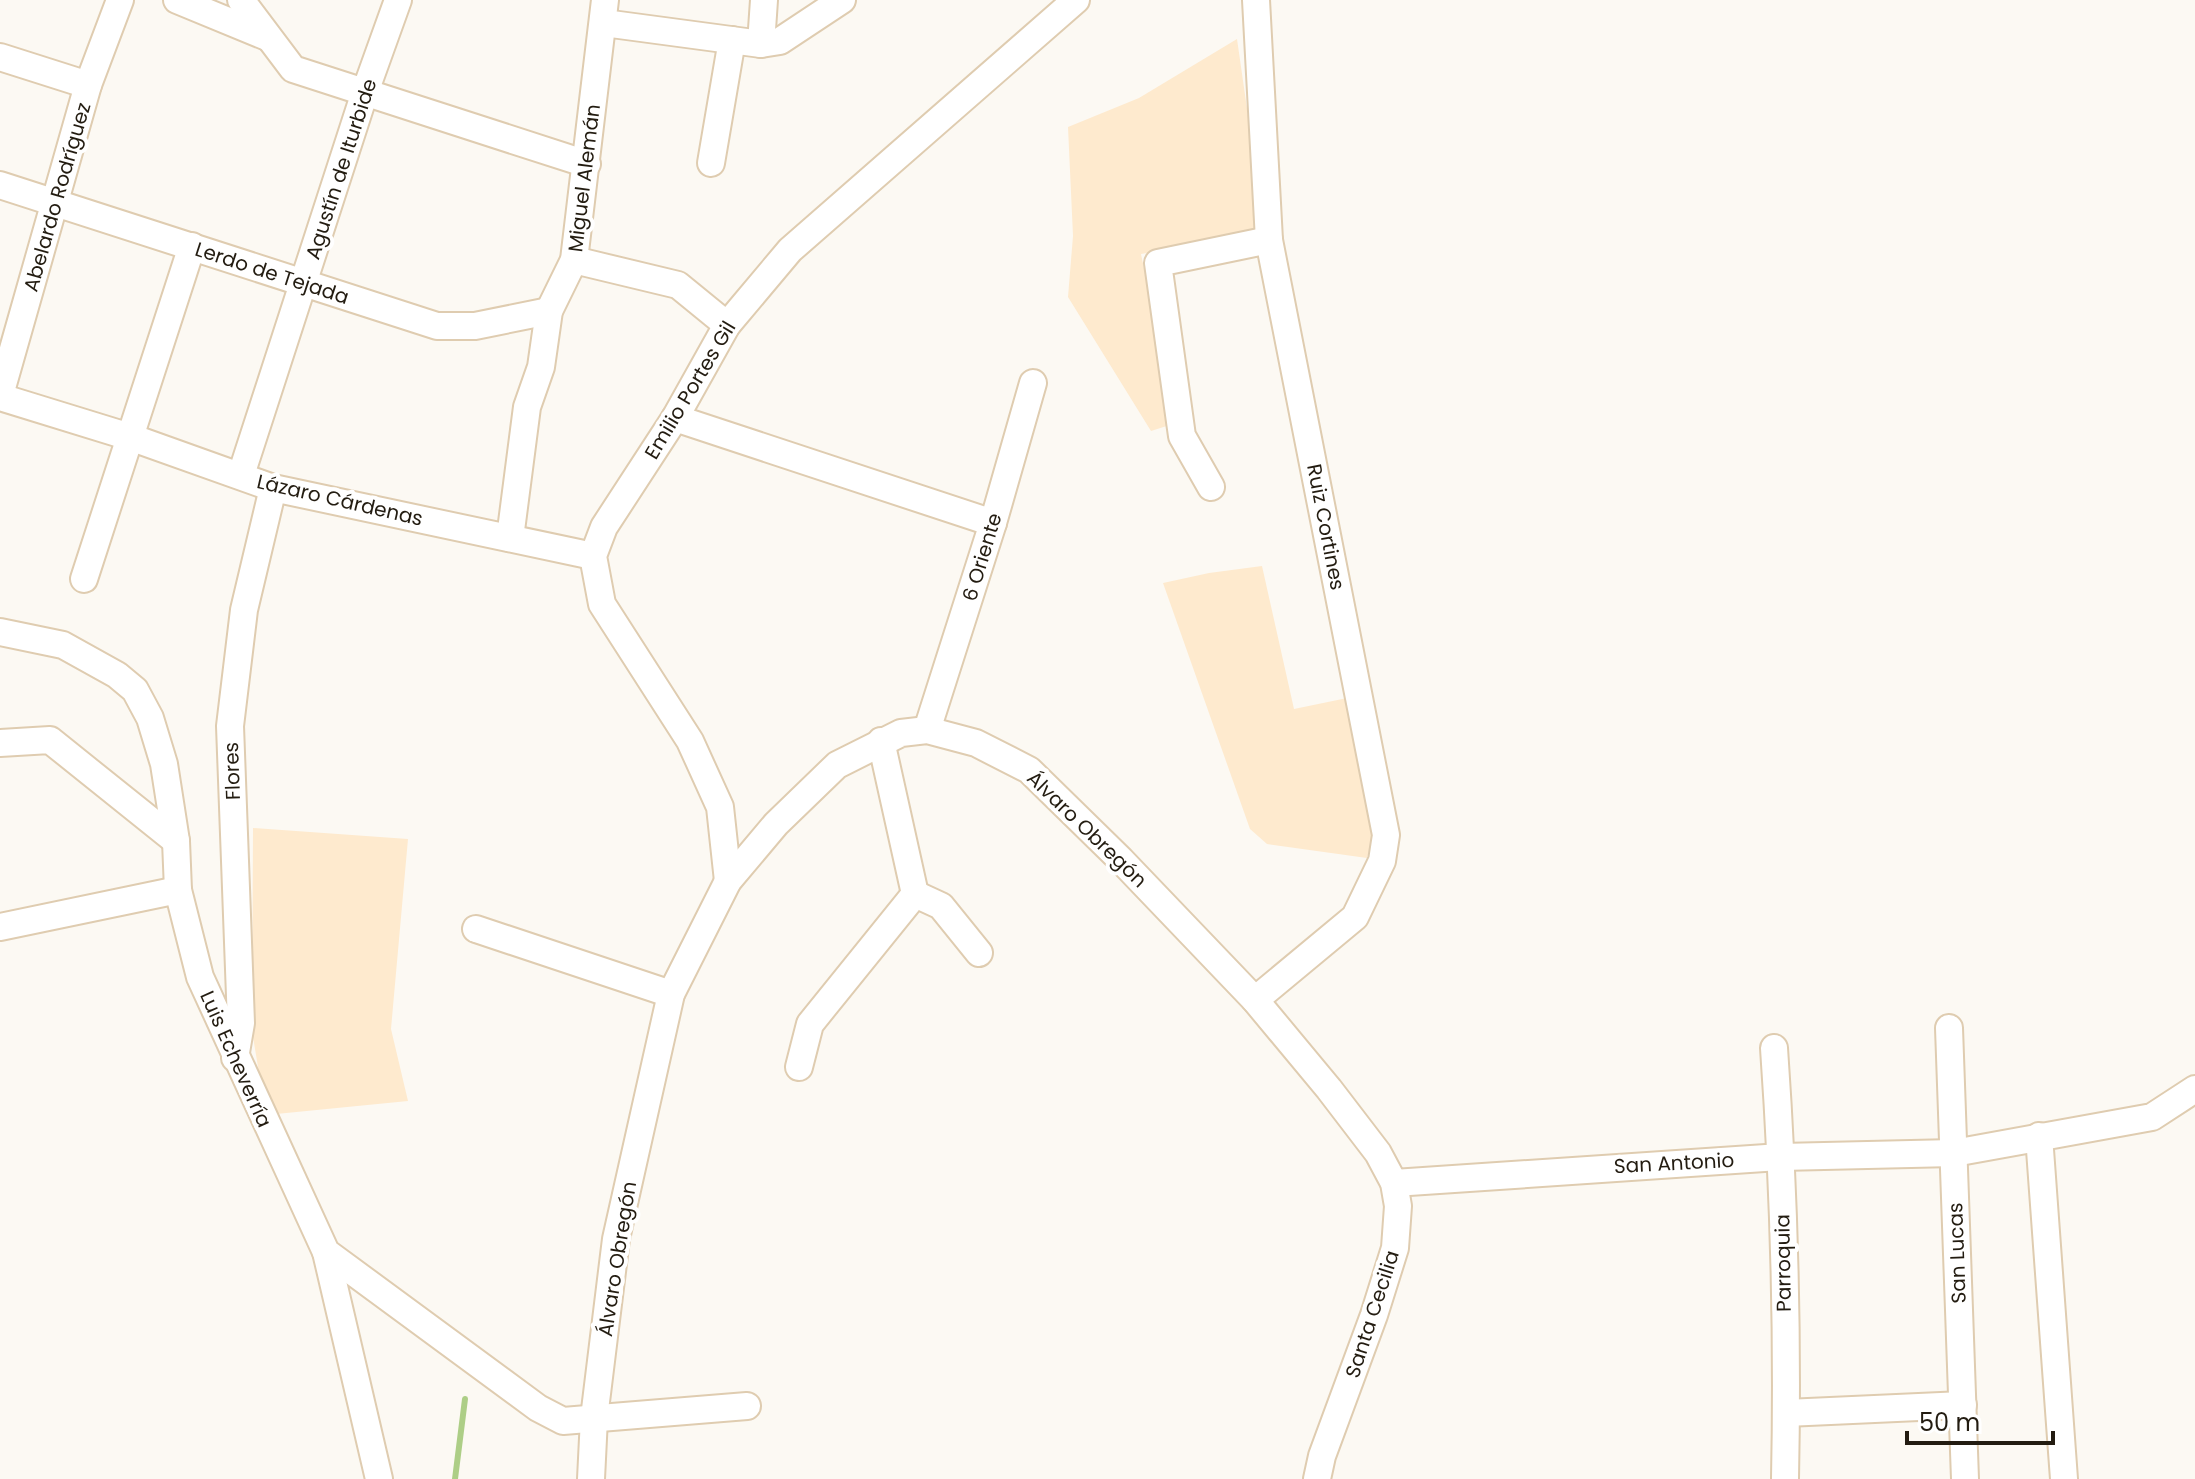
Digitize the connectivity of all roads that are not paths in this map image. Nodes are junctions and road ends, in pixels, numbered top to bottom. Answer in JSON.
{"nodes":[{"id":1,"x":120,"y":0,"type":"edge"},
{"id":2,"x":177,"y":0,"type":"edge"},
{"id":3,"x":241,"y":0,"type":"edge"},
{"id":4,"x":398,"y":0,"type":"edge"},
{"id":5,"x":764,"y":0,"type":"edge"},
{"id":6,"x":842,"y":0,"type":"edge"},
{"id":7,"x":1076,"y":0,"type":"edge"},
{"id":8,"x":1256,"y":0,"type":"edge"},
{"id":9,"x":604,"y":11,"type":"edge"},
{"id":10,"x":267,"y":37,"type":"junction"},
{"id":11,"x":732,"y":40,"type":"junction"},
{"id":12,"x":761,"y":44,"type":"junction"},
{"id":13,"x":0,"y":57,"type":"edge"},
{"id":14,"x":88,"y":85,"type":"junction"},
{"id":15,"x":365,"y":92,"type":"junction"},
{"id":16,"x":711,"y":163,"type":"dead end"},
{"id":17,"x":587,"y":164,"type":"junction"},
{"id":18,"x":0,"y":185,"type":"edge"},
{"id":19,"x":56,"y":205,"type":"junction"},
{"id":20,"x":1269,"y":240,"type":"junction"},
{"id":21,"x":192,"y":246,"type":"junction"},
{"id":22,"x":574,"y":260,"type":"junction"},
{"id":23,"x":303,"y":284,"type":"junction"},
{"id":24,"x":549,"y":311,"type":"junction"},
{"id":25,"x":727,"y":325,"type":"junction"},
{"id":26,"x":1033,"y":383,"type":"dead end"},
{"id":27,"x":0,"y":396,"type":"edge"},
{"id":28,"x":675,"y":418,"type":"junction"},
{"id":29,"x":130,"y":437,"type":"junction"},
{"id":30,"x":241,"y":475,"type":"junction"},
{"id":31,"x":1211,"y":487,"type":"dead end"},
{"id":32,"x":273,"y":488,"type":"junction"},
{"id":33,"x":993,"y":523,"type":"junction"},
{"id":34,"x":510,"y":538,"type":"junction"},
{"id":35,"x":593,"y":556,"type":"junction"},
{"id":36,"x":84,"y":579,"type":"dead end"},
{"id":37,"x":0,"y":632,"type":"edge"},
{"id":38,"x":927,"y":730,"type":"junction"},
{"id":39,"x":881,"y":741,"type":"junction"},
{"id":40,"x":0,"y":743,"type":"edge"},
{"id":41,"x":176,"y":841,"type":"junction"},
{"id":42,"x":728,"y":881,"type":"junction"},
{"id":43,"x":178,"y":890,"type":"junction"},
{"id":44,"x":915,"y":894,"type":"junction"},
{"id":45,"x":0,"y":927,"type":"edge"},
{"id":46,"x":476,"y":929,"type":"dead end"},
{"id":47,"x":979,"y":953,"type":"dead end"},
{"id":48,"x":671,"y":994,"type":"junction"},
{"id":49,"x":1255,"y":1000,"type":"junction"},
{"id":50,"x":1949,"y":1028,"type":"dead end"},
{"id":51,"x":1774,"y":1048,"type":"dead end"},
{"id":52,"x":235,"y":1058,"type":"junction"},
{"id":53,"x":799,"y":1067,"type":"dead end"},
{"id":54,"x":2195,"y":1089,"type":"edge"},
{"id":55,"x":2039,"y":1136,"type":"junction"},
{"id":56,"x":1954,"y":1153,"type":"junction"},
{"id":57,"x":1781,"y":1157,"type":"junction"},
{"id":58,"x":1394,"y":1183,"type":"junction"},
{"id":59,"x":326,"y":1252,"type":"junction"},
{"id":60,"x":1963,"y":1405,"type":"junction"},
{"id":61,"x":747,"y":1406,"type":"dead end"},
{"id":62,"x":1786,"y":1413,"type":"junction"},
{"id":63,"x":594,"y":1418,"type":"junction"},
{"id":64,"x":379,"y":1479,"type":"edge"},
{"id":65,"x":591,"y":1479,"type":"edge"},
{"id":66,"x":1317,"y":1479,"type":"edge"},
{"id":67,"x":1785,"y":1479,"type":"edge"},
{"id":68,"x":1965,"y":1479,"type":"edge"},
{"id":69,"x":2064,"y":1479,"type":"edge"}],
"edges":[{"from":1,"to":14,"type":"street","name":"Abelardo Rodríguez"},
{"from":2,"to":10,"type":"street"},
{"from":3,"to":10,"type":"street"},
{"from":4,"to":15,"type":"street","name":"Agustín de Iturbide"},
{"from":5,"to":12,"type":"street"},
{"from":6,"to":12,"type":"street"},
{"from":7,"to":25,"type":"street","name":"Emilio Portes Gil"},
{"from":8,"to":20,"type":"street","name":"Ruiz Cortines"},
{"from":9,"to":11,"type":"street"},
{"from":9,"to":17,"type":"street","name":"Miguel Alemán"},
{"from":10,"to":15,"type":"street"},
{"from":11,"to":12,"type":"street"},
{"from":11,"to":16,"type":"street"},
{"from":13,"to":14,"type":"street"},
{"from":14,"to":19,"type":"street","name":"Abelardo Rodríguez"},
{"from":15,"to":17,"type":"street"},
{"from":15,"to":23,"type":"street","name":"Agustín de Iturbide"},
{"from":17,"to":22,"type":"street","name":"Miguel Alemán"},
{"from":18,"to":19,"type":"street","name":"Lerdo de Tejada"},
{"from":19,"to":21,"type":"street","name":"Lerdo de Tejada"},
{"from":19,"to":27,"type":"street","name":"Abelardo Rodríguez"},
{"from":20,"to":31,"type":"street"},
{"from":20,"to":49,"type":"street","name":"Ruiz Cortines"},
{"from":21,"to":23,"type":"street","name":"Lerdo de Tejada"},
{"from":21,"to":29,"type":"street"},
{"from":22,"to":24,"type":"street","name":"Miguel Alemán"},
{"from":22,"to":25,"type":"street"},
{"from":23,"to":24,"type":"street","name":"Lerdo de Tejada"},
{"from":23,"to":30,"type":"street","name":"Agustín de Iturbide"},
{"from":24,"to":34,"type":"street","name":"Miguel Alemán"},
{"from":25,"to":28,"type":"street","name":"Emilio Portes Gil"},
{"from":26,"to":33,"type":"street","name":"6 Oriente"},
{"from":27,"to":29,"type":"street","name":"Lázaro Cárdenas"},
{"from":28,"to":33,"type":"street"},
{"from":28,"to":35,"type":"street","name":"Emilio Portes Gil"},
{"from":29,"to":30,"type":"street","name":"Lázaro Cárdenas"},
{"from":29,"to":36,"type":"street"},
{"from":30,"to":32,"type":"street","name":"Lázaro Cárdenas"},
{"from":32,"to":34,"type":"street","name":"Lázaro Cárdenas"},
{"from":32,"to":52,"type":"street","name":"Flores"},
{"from":33,"to":38,"type":"street","name":"6 Oriente"},
{"from":34,"to":35,"type":"street","name":"Lázaro Cárdenas"},
{"from":35,"to":42,"type":"street"},
{"from":37,"to":41,"type":"street","name":"Luis Echeverría"},
{"from":38,"to":39,"type":"street","name":"Álvaro Obregón"},
{"from":38,"to":49,"type":"street","name":"Álvaro Obregón"},
{"from":39,"to":42,"type":"street","name":"Álvaro Obregón"},
{"from":39,"to":44,"type":"street"},
{"from":40,"to":41,"type":"street"},
{"from":41,"to":43,"type":"street","name":"Luis Echeverría"},
{"from":42,"to":48,"type":"street","name":"Álvaro Obregón"},
{"from":43,"to":45,"type":"street"},
{"from":43,"to":52,"type":"street","name":"Luis Echeverría"},
{"from":44,"to":47,"type":"street"},
{"from":44,"to":53,"type":"street"},
{"from":46,"to":48,"type":"street"},
{"from":48,"to":63,"type":"street","name":"Álvaro Obregón"},
{"from":49,"to":58,"type":"street","name":"Santa Cecilia"},
{"from":50,"to":56,"type":"street","name":"San Lucas"},
{"from":51,"to":57,"type":"street","name":"Parroquia"},
{"from":52,"to":59,"type":"street","name":"Luis Echeverría"},
{"from":54,"to":55,"type":"street","name":"San Antonio"},
{"from":55,"to":56,"type":"street","name":"San Antonio"},
{"from":55,"to":69,"type":"street"},
{"from":56,"to":57,"type":"street","name":"San Antonio"},
{"from":56,"to":60,"type":"street","name":"San Lucas"},
{"from":57,"to":58,"type":"street","name":"San Antonio"},
{"from":57,"to":62,"type":"street","name":"Parroquia"},
{"from":58,"to":66,"type":"street","name":"Santa Cecilia"},
{"from":59,"to":63,"type":"street","name":"Luis Echeverría"},
{"from":59,"to":64,"type":"street"},
{"from":60,"to":62,"type":"street"},
{"from":60,"to":68,"type":"street","name":"San Lucas"},
{"from":61,"to":63,"type":"street","name":"Luis Echeverría"},
{"from":62,"to":67,"type":"street","name":"Parroquia"},
{"from":63,"to":65,"type":"street","name":"Álvaro Obregón"}]}
